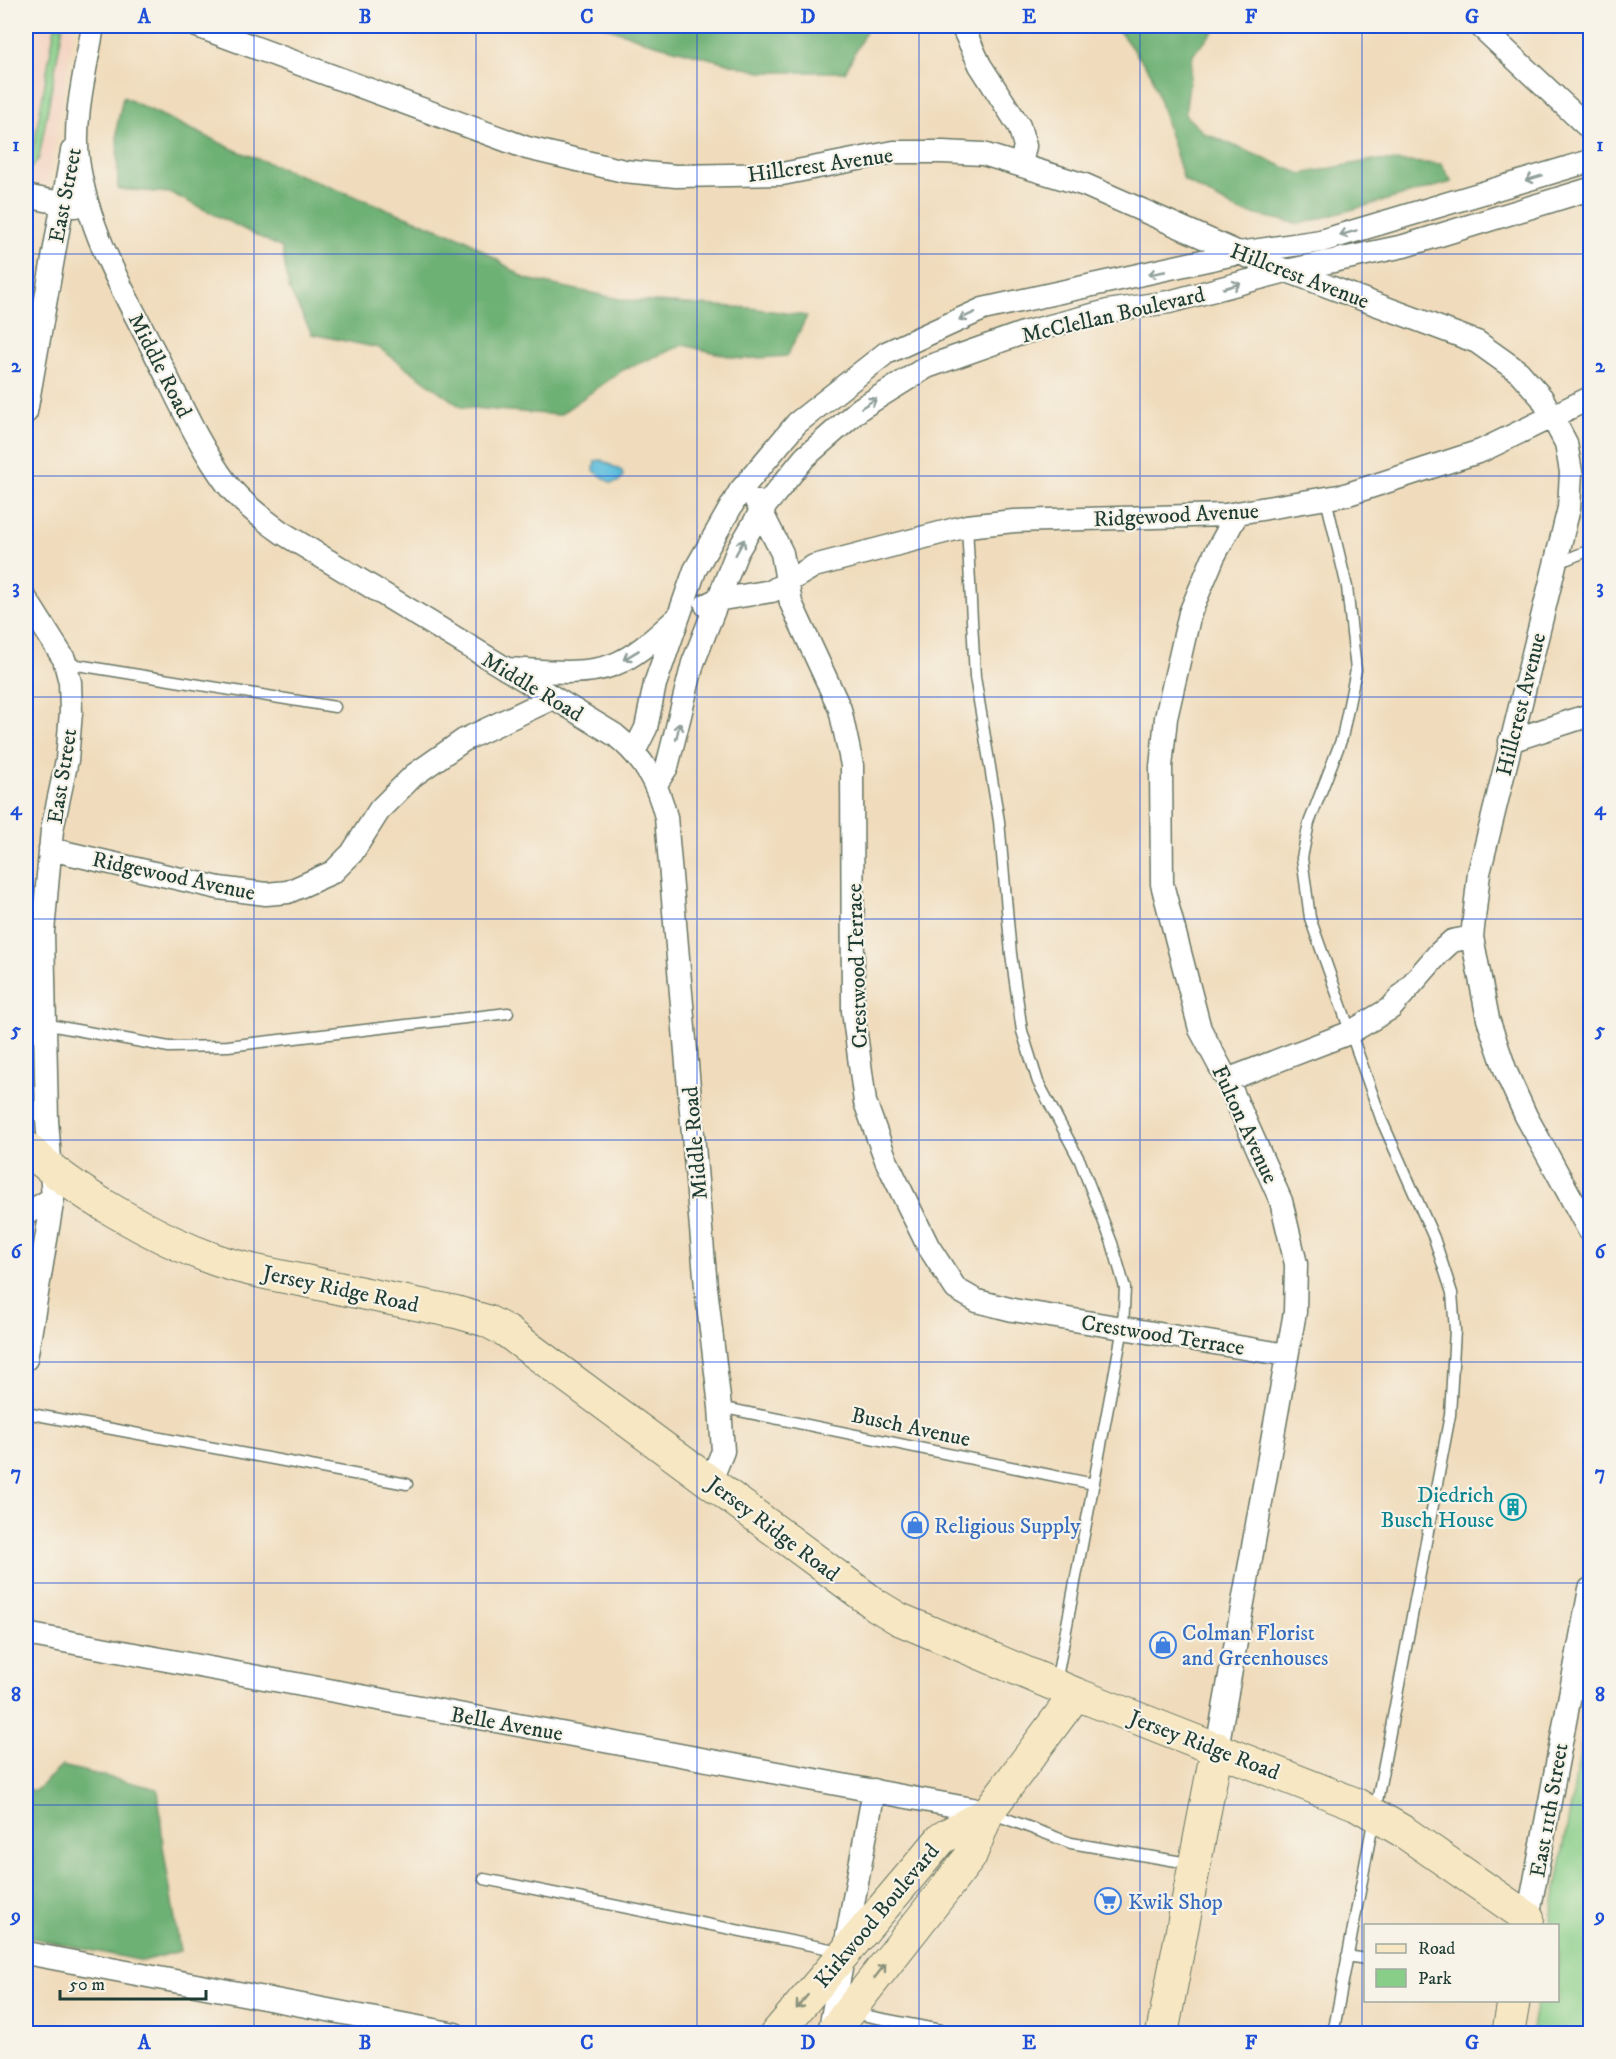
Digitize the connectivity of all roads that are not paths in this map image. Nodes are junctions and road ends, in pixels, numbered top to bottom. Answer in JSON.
{"nodes":[{"id":1,"x":93,"y":26,"type":"edge"},
{"id":2,"x":197,"y":26,"type":"edge"},
{"id":3,"x":963,"y":26,"type":"edge"},
{"id":4,"x":1480,"y":26,"type":"edge"},
{"id":5,"x":78,"y":119,"type":"junction"},
{"id":6,"x":1590,"y":129,"type":"edge"},
{"id":7,"x":1590,"y":161,"type":"edge"},
{"id":8,"x":1021,"y":164,"type":"junction"},
{"id":9,"x":1590,"y":189,"type":"edge"},
{"id":10,"x":26,"y":196,"type":"edge"},
{"id":11,"x":61,"y":204,"type":"junction"},
{"id":12,"x":88,"y":208,"type":"junction"},
{"id":13,"x":1239,"y":254,"type":"junction"},
{"id":14,"x":1286,"y":271,"type":"junction"},
{"id":15,"x":1590,"y":398,"type":"edge"},
{"id":16,"x":26,"y":412,"type":"edge"},
{"id":17,"x":1552,"y":417,"type":"junction"},
{"id":18,"x":746,"y":482,"type":"junction"},
{"id":19,"x":1326,"y":499,"type":"junction"},
{"id":20,"x":761,"y":511,"type":"junction"},
{"id":21,"x":1237,"y":514,"type":"junction"},
{"id":22,"x":967,"y":526,"type":"junction"},
{"id":23,"x":1590,"y":550,"type":"edge"},
{"id":24,"x":1555,"y":564,"type":"junction"},
{"id":25,"x":788,"y":582,"type":"junction"},
{"id":26,"x":26,"y":599,"type":"edge"},
{"id":27,"x":716,"y":600,"type":"junction"},
{"id":28,"x":676,"y":618,"type":"junction"},
{"id":29,"x":65,"y":663,"type":"junction"},
{"id":30,"x":503,"y":669,"type":"junction"},
{"id":31,"x":552,"y":698,"type":"junction"},
{"id":32,"x":335,"y":707,"type":"dead end"},
{"id":33,"x":1590,"y":715,"type":"edge"},
{"id":34,"x":1510,"y":741,"type":"junction"},
{"id":35,"x":634,"y":752,"type":"junction"},
{"id":36,"x":656,"y":784,"type":"junction"},
{"id":37,"x":50,"y":849,"type":"junction"},
{"id":38,"x":1472,"y":937,"type":"junction"},
{"id":39,"x":508,"y":1013,"type":"dead end"},
{"id":40,"x":44,"y":1024,"type":"junction"},
{"id":41,"x":1349,"y":1034,"type":"junction"},
{"id":42,"x":1227,"y":1080,"type":"junction"},
{"id":43,"x":26,"y":1147,"type":"edge"},
{"id":44,"x":53,"y":1185,"type":"junction"},
{"id":45,"x":26,"y":1214,"type":"edge"},
{"id":46,"x":1590,"y":1227,"type":"edge"},
{"id":47,"x":1124,"y":1328,"type":"junction"},
{"id":48,"x":1287,"y":1355,"type":"junction"},
{"id":49,"x":26,"y":1359,"type":"edge"},
{"id":50,"x":720,"y":1407,"type":"junction"},
{"id":51,"x":26,"y":1413,"type":"edge"},
{"id":52,"x":711,"y":1480,"type":"junction"},
{"id":53,"x":407,"y":1484,"type":"dead end"},
{"id":54,"x":1094,"y":1484,"type":"junction"},
{"id":55,"x":1590,"y":1588,"type":"edge"},
{"id":56,"x":26,"y":1634,"type":"edge"},
{"id":57,"x":1066,"y":1690,"type":"junction"},
{"id":58,"x":1217,"y":1748,"type":"junction"},
{"id":59,"x":874,"y":1790,"type":"junction"},
{"id":60,"x":988,"y":1812,"type":"junction"},
{"id":61,"x":1374,"y":1815,"type":"junction"},
{"id":62,"x":1195,"y":1864,"type":"junction"},
{"id":63,"x":484,"y":1878,"type":"dead end"},
{"id":64,"x":1527,"y":1922,"type":"edge"},
{"id":65,"x":844,"y":1952,"type":"junction"},
{"id":66,"x":26,"y":1953,"type":"edge"},
{"id":67,"x":1347,"y":1956,"type":"junction"},
{"id":68,"x":1364,"y":1959,"type":"edge"},
{"id":69,"x":1514,"y":2002,"type":"edge"},
{"id":70,"x":836,"y":2026,"type":"edge"},
{"id":71,"x":455,"y":2034,"type":"edge"},
{"id":72,"x":776,"y":2034,"type":"edge"},
{"id":73,"x":961,"y":2034,"type":"edge"},
{"id":74,"x":1162,"y":2034,"type":"edge"},
{"id":75,"x":1333,"y":2034,"type":"edge"},
{"id":76,"x":1508,"y":2034,"type":"edge"}],
"edges":[{"from":1,"to":5,"type":"street","name":"Middle Road"},
{"from":2,"to":8,"type":"street","name":"Hillcrest Avenue"},
{"from":3,"to":8,"type":"street"},
{"from":4,"to":6,"type":"street"},
{"from":5,"to":11,"type":"street","name":"East Street"},
{"from":5,"to":12,"type":"street","name":"Middle Road"},
{"from":7,"to":13,"type":"street","name":"McClellan Boulevard","one_way":true},
{"from":8,"to":13,"type":"street","name":"Hillcrest Avenue"},
{"from":9,"to":14,"type":"street","name":"McClellan Boulevard"},
{"from":10,"to":11,"type":"street"},
{"from":11,"to":12,"type":"street"},
{"from":11,"to":16,"type":"street","name":"East Street"},
{"from":12,"to":30,"type":"street","name":"Middle Road"},
{"from":13,"to":14,"type":"street","name":"Hillcrest Avenue"},
{"from":13,"to":18,"type":"street","name":"McClellan Boulevard","one_way":true},
{"from":14,"to":17,"type":"street","name":"Hillcrest Avenue"},
{"from":20,"to":14,"type":"street","name":"McClellan Boulevard","one_way":true},
{"from":15,"to":17,"type":"street","name":"Ridgewood Avenue"},
{"from":17,"to":19,"type":"street","name":"Ridgewood Avenue"},
{"from":17,"to":24,"type":"street","name":"Hillcrest Avenue"},
{"from":18,"to":20,"type":"street"},
{"from":18,"to":28,"type":"street","name":"McClellan Boulevard"},
{"from":19,"to":21,"type":"street","name":"Ridgewood Avenue"},
{"from":19,"to":41,"type":"lane"},
{"from":20,"to":25,"type":"street"},
{"from":27,"to":20,"type":"street","name":"McClellan Boulevard","one_way":true},
{"from":21,"to":22,"type":"street","name":"Ridgewood Avenue"},
{"from":21,"to":42,"type":"street","name":"Fulton Avenue"},
{"from":22,"to":25,"type":"street","name":"Ridgewood Avenue"},
{"from":22,"to":47,"type":"lane"},
{"from":23,"to":24,"type":"lane"},
{"from":24,"to":34,"type":"street","name":"Hillcrest Avenue"},
{"from":25,"to":27,"type":"street","name":"Ridgewood Avenue"},
{"from":25,"to":47,"type":"street","name":"Crestwood Terrace"},
{"from":26,"to":29,"type":"street","name":"East Street"},
{"from":27,"to":28,"type":"street","name":"Ridgewood Avenue"},
{"from":36,"to":27,"type":"street","name":"McClellan Boulevard","one_way":true},
{"from":28,"to":30,"type":"street","name":"McClellan Boulevard","one_way":true},
{"from":28,"to":35,"type":"street","name":"McClellan Boulevard"},
{"from":29,"to":32,"type":"lane"},
{"from":29,"to":37,"type":"street","name":"East Street"},
{"from":30,"to":31,"type":"street","name":"Middle Road"},
{"from":31,"to":35,"type":"street","name":"Middle Road"},
{"from":31,"to":37,"type":"street","name":"Ridgewood Avenue"},
{"from":33,"to":34,"type":"street"},
{"from":34,"to":38,"type":"street","name":"Hillcrest Avenue"},
{"from":35,"to":36,"type":"street","name":"Middle Road"},
{"from":36,"to":50,"type":"street","name":"Middle Road"},
{"from":37,"to":40,"type":"street","name":"East Street"},
{"from":38,"to":41,"type":"street"},
{"from":38,"to":46,"type":"street","name":"Hillcrest Avenue"},
{"from":39,"to":40,"type":"lane"},
{"from":40,"to":44,"type":"street","name":"East Street"},
{"from":41,"to":42,"type":"street"},
{"from":41,"to":61,"type":"lane"},
{"from":42,"to":48,"type":"street","name":"Fulton Avenue"},
{"from":43,"to":44,"type":"street","name":"Jersey Ridge Road"},
{"from":44,"to":45,"type":"street"},
{"from":44,"to":49,"type":"street","name":"East Street"},
{"from":44,"to":52,"type":"street","name":"Jersey Ridge Road"},
{"from":47,"to":48,"type":"street","name":"Crestwood Terrace"},
{"from":47,"to":54,"type":"lane"},
{"from":48,"to":58,"type":"street","name":"Fulton Avenue"},
{"from":50,"to":52,"type":"street","name":"Middle Road"},
{"from":50,"to":54,"type":"lane","name":"Busch Avenue"},
{"from":51,"to":53,"type":"lane"},
{"from":52,"to":57,"type":"street","name":"Jersey Ridge Road"},
{"from":54,"to":57,"type":"lane"},
{"from":55,"to":64,"type":"street","name":"East 11th Street"},
{"from":56,"to":59,"type":"street","name":"Belle Avenue"},
{"from":57,"to":58,"type":"street","name":"Jersey Ridge Road"},
{"from":57,"to":60,"type":"street","name":"Kirkwood Boulevard"},
{"from":58,"to":61,"type":"street","name":"Jersey Ridge Road"},
{"from":58,"to":62,"type":"street"},
{"from":59,"to":60,"type":"street","name":"Belle Avenue"},
{"from":59,"to":65,"type":"street"},
{"from":60,"to":62,"type":"lane"},
{"from":60,"to":65,"type":"street","name":"Kirkwood Boulevard"},
{"from":70,"to":60,"type":"street","name":"Kirkwood Boulevard","one_way":true},
{"from":61,"to":64,"type":"street","name":"Jersey Ridge Road"},
{"from":61,"to":67,"type":"lane"},
{"from":62,"to":74,"type":"street"},
{"from":63,"to":65,"type":"lane"},
{"from":65,"to":70,"type":"street"},
{"from":65,"to":72,"type":"street","name":"Kirkwood Boulevard","one_way":true},
{"from":66,"to":71,"type":"street"},
{"from":67,"to":68,"type":"lane"},
{"from":67,"to":75,"type":"lane"},
{"from":69,"to":76,"type":"street"},
{"from":70,"to":73,"type":"lane"}]}
